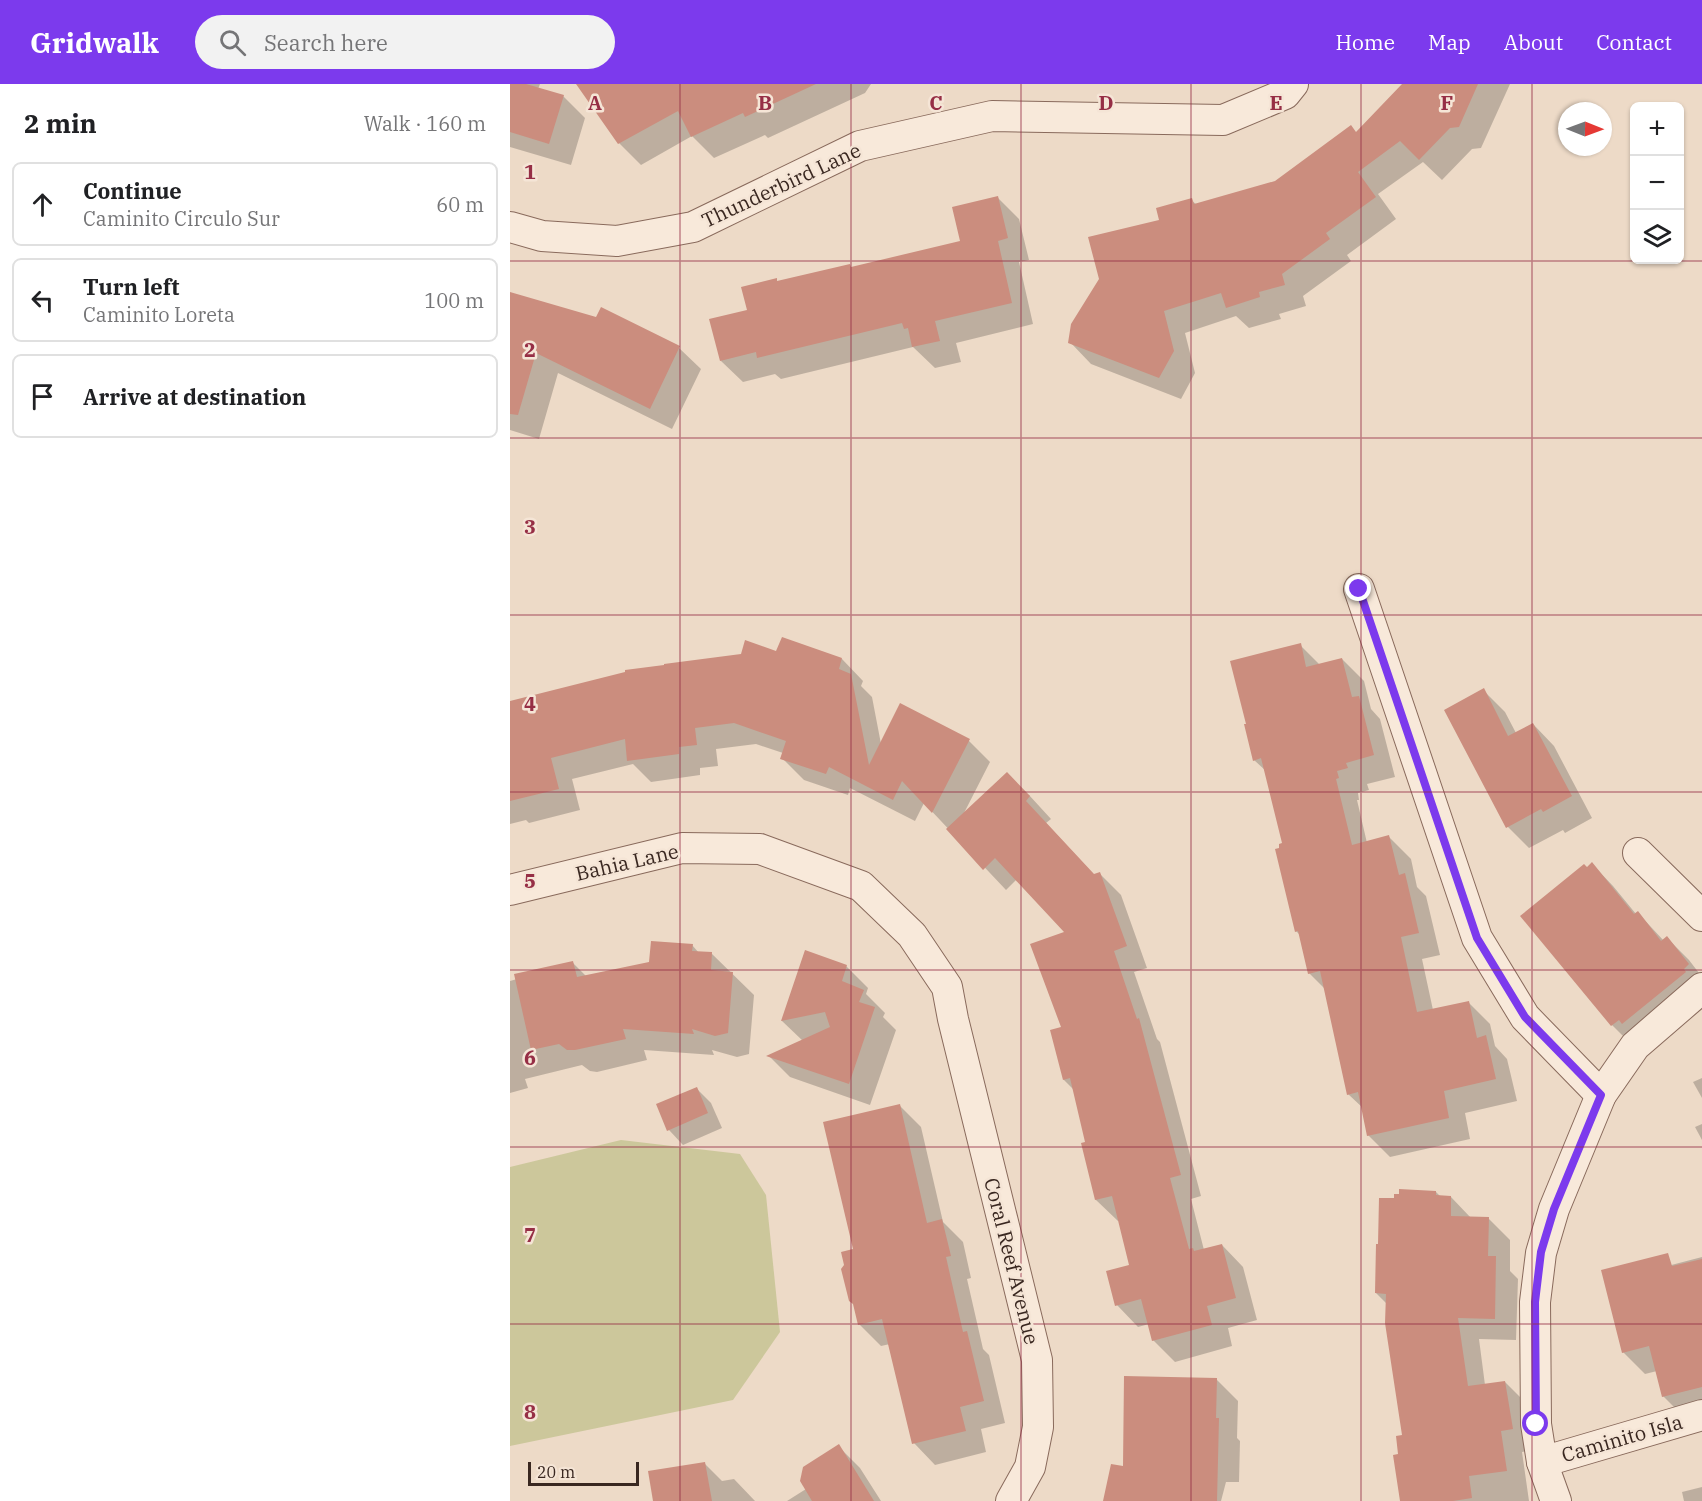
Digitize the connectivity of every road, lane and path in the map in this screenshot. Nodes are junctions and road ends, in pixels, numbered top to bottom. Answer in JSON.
{"nodes":[{"id":1,"x":1293,"y":84,"type":"edge"},
{"id":2,"x":510,"y":227,"type":"edge"},
{"id":3,"x":1359,"y":589,"type":"dead end"},
{"id":4,"x":1638,"y":853,"type":"dead end"},
{"id":5,"x":510,"y":890,"type":"edge"},
{"id":6,"x":1702,"y":916,"type":"edge"},
{"id":7,"x":1702,"y":988,"type":"edge"},
{"id":8,"x":953,"y":1019,"type":"joint"},
{"id":9,"x":1601,"y":1095,"type":"junction"},
{"id":10,"x":1702,"y":1415,"type":"edge"},
{"id":11,"x":1542,"y":1462,"type":"junction"},
{"id":12,"x":1011,"y":1501,"type":"edge"},
{"id":13,"x":1556,"y":1501,"type":"edge"}],
"edges":[{"from":1,"to":2,"type":"street","name":"Thunderbird Lane"},
{"from":3,"to":9,"type":"street"},
{"from":4,"to":6,"type":"street"},
{"from":5,"to":8,"type":"street","name":"Bahia Lane"},
{"from":7,"to":9,"type":"street"},
{"from":8,"to":12,"type":"street","name":"Coral Reef Avenue"},
{"from":9,"to":11,"type":"street"},
{"from":10,"to":11,"type":"street","name":"Caminito Isla"},
{"from":11,"to":13,"type":"street"}]}
